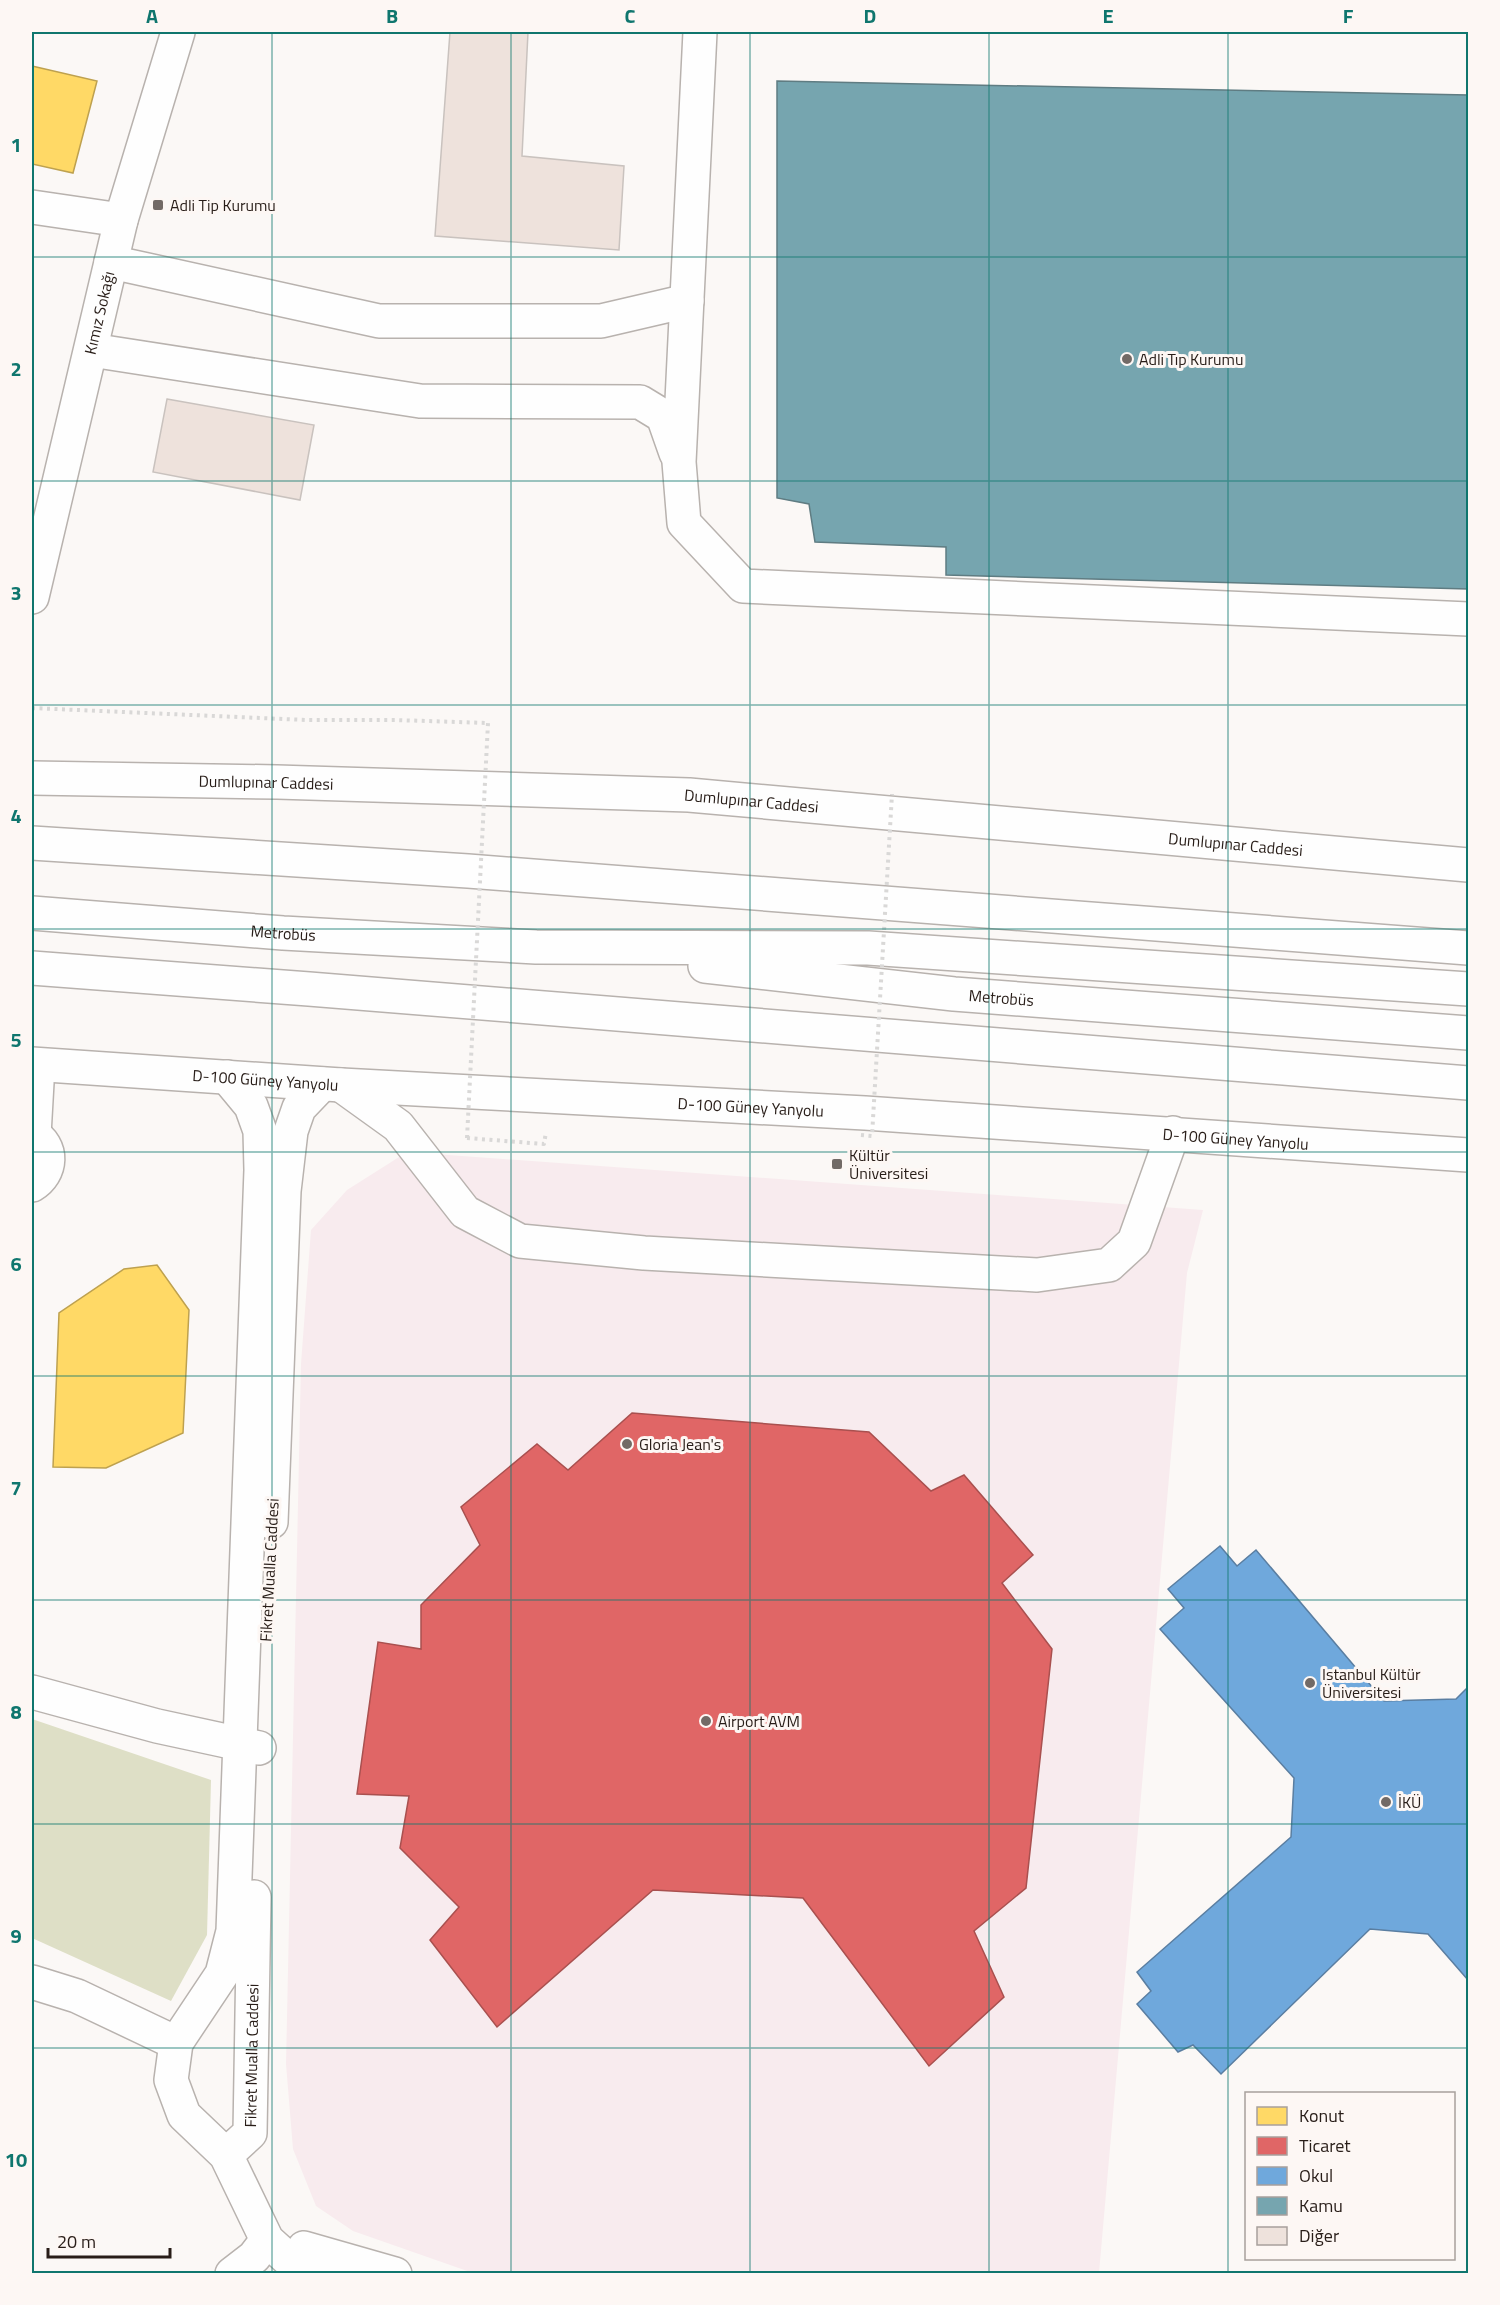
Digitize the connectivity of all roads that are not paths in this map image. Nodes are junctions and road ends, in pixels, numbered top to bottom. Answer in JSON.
{"nodes":[{"id":1,"x":178,"y":32,"type":"edge"},
{"id":2,"x":700,"y":32,"type":"edge"},
{"id":3,"x":32,"y":207,"type":"edge"},
{"id":4,"x":121,"y":220,"type":"junction"},
{"id":5,"x":111,"y":262,"type":"junction"},
{"id":6,"x":687,"y":301,"type":"junction"},
{"id":7,"x":90,"y":350,"type":"junction"},
{"id":8,"x":679,"y":462,"type":"junction"},
{"id":9,"x":32,"y":597,"type":"edge"},
{"id":10,"x":1468,"y":619,"type":"edge"},
{"id":11,"x":32,"y":778,"type":"edge"},
{"id":12,"x":32,"y":843,"type":"edge"},
{"id":13,"x":1468,"y":865,"type":"edge"},
{"id":14,"x":32,"y":913,"type":"edge"},
{"id":15,"x":536,"y":947,"type":"junction"},
{"id":16,"x":1468,"y":948,"type":"edge"},
{"id":17,"x":32,"y":968,"type":"edge"},
{"id":18,"x":1468,"y":989,"type":"edge"},
{"id":19,"x":1468,"y":1033,"type":"edge"},
{"id":20,"x":35,"y":1064,"type":"edge"},
{"id":21,"x":227,"y":1077,"type":"junction"},
{"id":22,"x":1463,"y":1084,"type":"edge"},
{"id":23,"x":331,"y":1085,"type":"junction"},
{"id":24,"x":1173,"y":1133,"type":"junction"},
{"id":25,"x":33,"y":1135,"type":"edge"},
{"id":26,"x":1468,"y":1155,"type":"edge"},
{"id":27,"x":32,"y":1185,"type":"edge"},
{"id":28,"x":32,"y":1692,"type":"edge"},
{"id":29,"x":250,"y":1746,"type":"junction"},
{"id":30,"x":32,"y":1982,"type":"edge"},
{"id":31,"x":176,"y":2043,"type":"junction"},
{"id":32,"x":226,"y":2156,"type":"junction"},
{"id":33,"x":255,"y":2261,"type":"edge"},
{"id":34,"x":328,"y":2274,"type":"edge"},
{"id":35,"x":395,"y":2274,"type":"edge"}],
"edges":[{"from":1,"to":4,"type":"main road","name":"Kımız Sokağı"},
{"from":2,"to":6,"type":"main road"},
{"from":3,"to":4,"type":"main road"},
{"from":4,"to":5,"type":"main road","name":"Kımız Sokağı"},
{"from":5,"to":6,"type":"main road"},
{"from":5,"to":7,"type":"main road","name":"Kımız Sokağı"},
{"from":6,"to":8,"type":"main road"},
{"from":7,"to":8,"type":"main road"},
{"from":7,"to":9,"type":"main road","name":"Kımız Sokağı"},
{"from":8,"to":10,"type":"main road"},
{"from":11,"to":13,"type":"main road","name":"Dumlupınar Caddesi"},
{"from":12,"to":16,"type":"main road"},
{"from":14,"to":15,"type":"main road","name":"Metrobüs"},
{"from":15,"to":18,"type":"main road","name":"Metrobüs"},
{"from":15,"to":19,"type":"main road","name":"Metrobüs"},
{"from":17,"to":22,"type":"main road"},
{"from":20,"to":21,"type":"main road","name":"D-100 Güney Yanyolu"},
{"from":20,"to":25,"type":"main road"},
{"from":21,"to":23,"type":"main road","name":"D-100 Güney Yanyolu"},
{"from":21,"to":29,"type":"main road","name":"Fikret Mualla Caddesi"},
{"from":23,"to":24,"type":"main road","name":"D-100 Güney Yanyolu"},
{"from":23,"to":24,"type":"main road"},
{"from":23,"to":29,"type":"main road","name":"Fikret Mualla Caddesi"},
{"from":24,"to":26,"type":"main road","name":"D-100 Güney Yanyolu"},
{"from":25,"to":27,"type":"main road"},
{"from":28,"to":29,"type":"main road"},
{"from":29,"to":31,"type":"main road","name":"Fikret Mualla Caddesi"},
{"from":29,"to":32,"type":"main road","name":"Fikret Mualla Caddesi"},
{"from":30,"to":31,"type":"main road"},
{"from":31,"to":32,"type":"main road","name":"Fikret Mualla Caddesi"},
{"from":32,"to":33,"type":"main road"},
{"from":33,"to":34,"type":"main road"},
{"from":33,"to":35,"type":"main road"}]}
